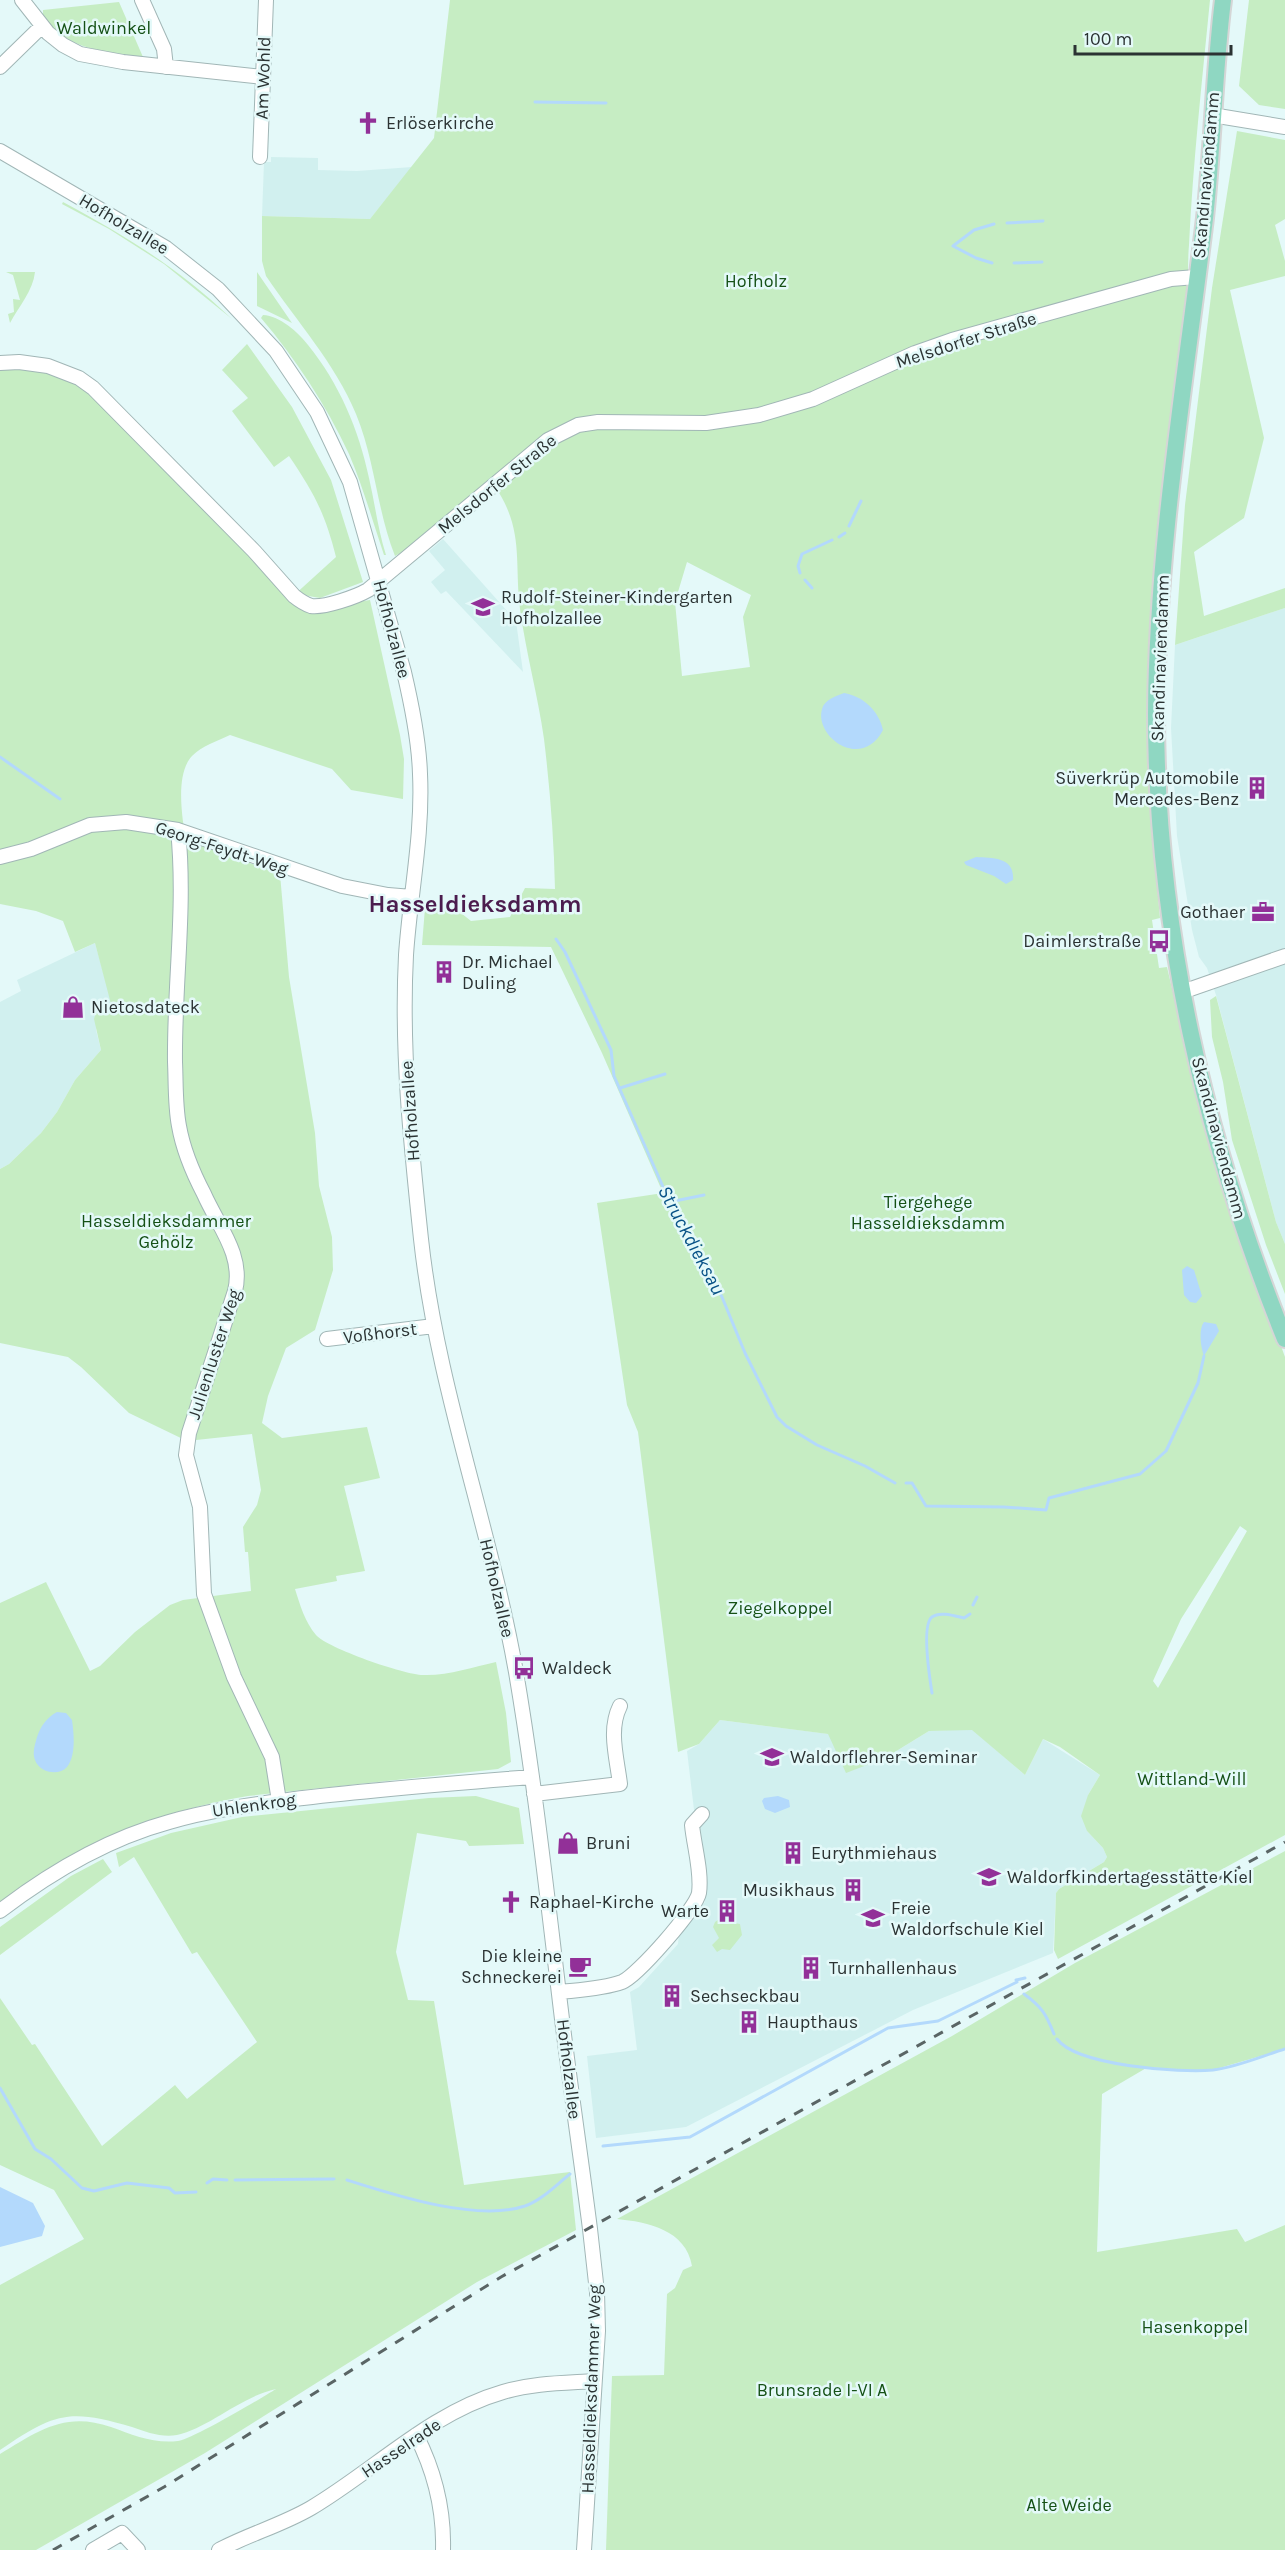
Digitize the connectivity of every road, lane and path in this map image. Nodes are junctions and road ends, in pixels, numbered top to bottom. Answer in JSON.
{"nodes":[{"id":1,"x":22,"y":0,"type":"edge"},
{"id":2,"x":142,"y":0,"type":"edge"},
{"id":3,"x":266,"y":0,"type":"edge"},
{"id":4,"x":1223,"y":0,"type":"edge"},
{"id":5,"x":41,"y":27,"type":"junction"},
{"id":6,"x":0,"y":67,"type":"edge"},
{"id":7,"x":165,"y":67,"type":"junction"},
{"id":8,"x":263,"y":77,"type":"junction"},
{"id":9,"x":1212,"y":115,"type":"junction"},
{"id":10,"x":1285,"y":127,"type":"edge"},
{"id":11,"x":0,"y":151,"type":"edge"},
{"id":12,"x":261,"y":157,"type":"dead end"},
{"id":13,"x":1196,"y":277,"type":"junction"},
{"id":14,"x":0,"y":363,"type":"edge"},
{"id":15,"x":378,"y":581,"type":"junction"},
{"id":16,"x":178,"y":830,"type":"junction"},
{"id":17,"x":0,"y":857,"type":"edge"},
{"id":18,"x":412,"y":897,"type":"junction"},
{"id":19,"x":1285,"y":956,"type":"edge"},
{"id":20,"x":1182,"y":992,"type":"junction"},
{"id":21,"x":434,"y":1326,"type":"junction"},
{"id":22,"x":327,"y":1339,"type":"dead end"},
{"id":23,"x":1285,"y":1339,"type":"edge"},
{"id":24,"x":621,"y":1706,"type":"dead end"},
{"id":25,"x":531,"y":1777,"type":"junction"},
{"id":26,"x":534,"y":1794,"type":"junction"},
{"id":27,"x":279,"y":1801,"type":"junction"},
{"id":28,"x":702,"y":1814,"type":"dead end"},
{"id":29,"x":0,"y":1911,"type":"edge"},
{"id":30,"x":559,"y":1992,"type":"junction"},
{"id":31,"x":590,"y":2229,"type":"joint"},
{"id":32,"x":594,"y":2381,"type":"junction"},
{"id":33,"x":416,"y":2435,"type":"junction"},
{"id":34,"x":93,"y":2550,"type":"edge"},
{"id":35,"x":138,"y":2550,"type":"edge"},
{"id":36,"x":219,"y":2550,"type":"edge"},
{"id":37,"x":443,"y":2550,"type":"edge"},
{"id":38,"x":584,"y":2550,"type":"edge"}],
"edges":[{"from":1,"to":5,"type":"street"},
{"from":2,"to":7,"type":"street"},
{"from":3,"to":8,"type":"street","name":"Am Wohld"},
{"from":4,"to":9,"type":"main road","name":"Skandinaviendamm"},
{"from":5,"to":6,"type":"street"},
{"from":5,"to":7,"type":"street"},
{"from":7,"to":8,"type":"street"},
{"from":8,"to":12,"type":"street","name":"Am Wohld"},
{"from":9,"to":10,"type":"street"},
{"from":9,"to":13,"type":"main road","name":"Skandinaviendamm"},
{"from":11,"to":15,"type":"street","name":"Hofholzallee"},
{"from":13,"to":15,"type":"street","name":"Melsdorfer Straße"},
{"from":13,"to":20,"type":"main road","name":"Skandinaviendamm"},
{"from":14,"to":15,"type":"street","name":"Melsdorfer Straße"},
{"from":15,"to":18,"type":"street","name":"Hofholzallee"},
{"from":16,"to":17,"type":"street","name":"Georg-Feydt-Weg"},
{"from":16,"to":18,"type":"street","name":"Georg-Feydt-Weg"},
{"from":16,"to":27,"type":"street","name":"Julienluster Weg"},
{"from":18,"to":21,"type":"street","name":"Hofholzallee"},
{"from":19,"to":20,"type":"street"},
{"from":20,"to":23,"type":"main road","name":"Skandinaviendamm"},
{"from":21,"to":22,"type":"street","name":"Voßhorst"},
{"from":21,"to":25,"type":"street","name":"Hofholzallee"},
{"from":24,"to":26,"type":"street"},
{"from":25,"to":26,"type":"street","name":"Hofholzallee"},
{"from":25,"to":27,"type":"street","name":"Uhlenkrog"},
{"from":26,"to":30,"type":"street","name":"Hofholzallee"},
{"from":27,"to":29,"type":"street","name":"Uhlenkrog"},
{"from":28,"to":30,"type":"street"},
{"from":30,"to":31,"type":"street","name":"Hofholzallee"},
{"from":31,"to":32,"type":"street","name":"Hasseldieksdammer Weg"},
{"from":32,"to":33,"type":"street","name":"Hasselrade"},
{"from":32,"to":38,"type":"street","name":"Hasseldieksdammer Weg"},
{"from":33,"to":36,"type":"street","name":"Hasselrade"},
{"from":33,"to":37,"type":"street"},
{"from":34,"to":35,"type":"street"}]}
